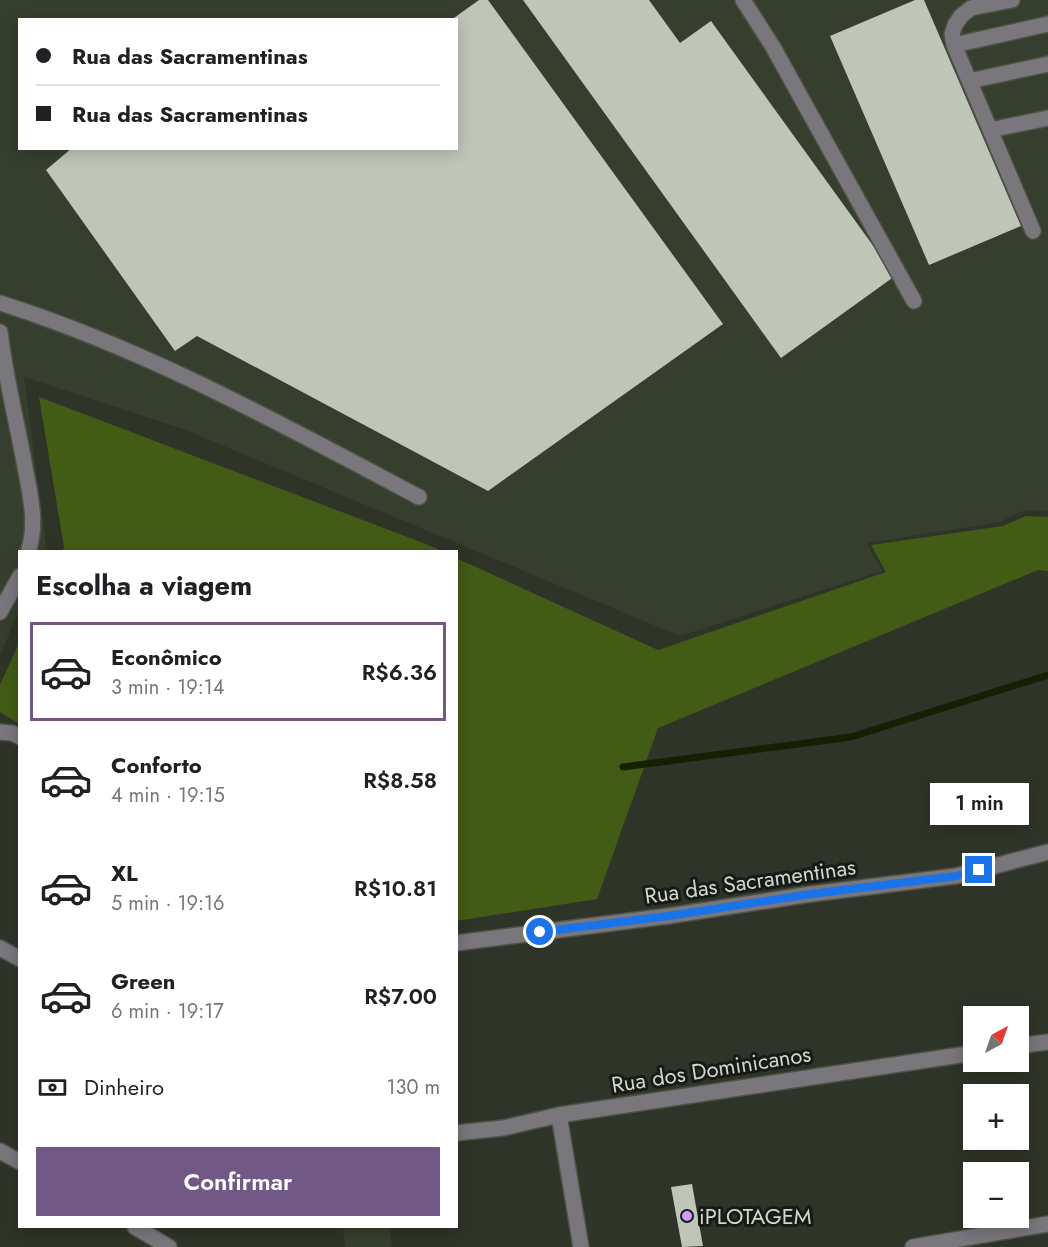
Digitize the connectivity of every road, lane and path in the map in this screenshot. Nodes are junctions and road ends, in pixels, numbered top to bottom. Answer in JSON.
{"nodes":[{"id":1,"x":743,"y":0,"type":"edge"},
{"id":2,"x":1012,"y":0,"type":"edge"},
{"id":3,"x":1048,"y":24,"type":"edge"},
{"id":4,"x":954,"y":45,"type":"junction"},
{"id":5,"x":1048,"y":64,"type":"edge"},
{"id":6,"x":969,"y":81,"type":"junction"},
{"id":7,"x":1048,"y":117,"type":"edge"},
{"id":8,"x":990,"y":130,"type":"junction"},
{"id":9,"x":1033,"y":231,"type":"dead end"},
{"id":10,"x":914,"y":302,"type":"dead end"},
{"id":11,"x":0,"y":303,"type":"edge"},
{"id":12,"x":0,"y":332,"type":"edge"},
{"id":13,"x":419,"y":497,"type":"dead end"},
{"id":14,"x":29,"y":550,"type":"edge"},
{"id":15,"x":18,"y":580,"type":"edge"},
{"id":16,"x":0,"y":612,"type":"edge"},
{"id":17,"x":0,"y":732,"type":"edge"},
{"id":18,"x":18,"y":736,"type":"edge"},
{"id":19,"x":1048,"y":852,"type":"edge"},
{"id":20,"x":458,"y":944,"type":"edge"},
{"id":21,"x":0,"y":948,"type":"edge"},
{"id":22,"x":18,"y":958,"type":"edge"},
{"id":23,"x":1048,"y":1042,"type":"edge"},
{"id":24,"x":1029,"y":1045,"type":"edge"},
{"id":25,"x":963,"y":1055,"type":"edge"},
{"id":26,"x":559,"y":1115,"type":"junction"},
{"id":27,"x":458,"y":1133,"type":"edge"},
{"id":28,"x":0,"y":1151,"type":"edge"},
{"id":29,"x":18,"y":1161,"type":"edge"},
{"id":30,"x":1048,"y":1224,"type":"edge"},
{"id":31,"x":137,"y":1228,"type":"edge"},
{"id":32,"x":170,"y":1247,"type":"edge"},
{"id":33,"x":581,"y":1247,"type":"edge"},
{"id":34,"x":913,"y":1247,"type":"edge"}],
"edges":[{"from":1,"to":10,"type":"street"},
{"from":2,"to":4,"type":"street"},
{"from":3,"to":4,"type":"street"},
{"from":4,"to":6,"type":"street"},
{"from":5,"to":6,"type":"street"},
{"from":6,"to":8,"type":"street"},
{"from":7,"to":8,"type":"street"},
{"from":8,"to":9,"type":"street"},
{"from":11,"to":13,"type":"street"},
{"from":12,"to":14,"type":"street"},
{"from":15,"to":16,"type":"street"},
{"from":17,"to":18,"type":"street"},
{"from":19,"to":20,"type":"street","name":"Rua das Sacramentinas"},
{"from":21,"to":22,"type":"street"},
{"from":23,"to":24,"type":"street"},
{"from":25,"to":26,"type":"street","name":"Rua dos Dominicanos"},
{"from":26,"to":27,"type":"street","name":"Rua dos Dominicanos"},
{"from":26,"to":33,"type":"street"},
{"from":28,"to":29,"type":"street"},
{"from":30,"to":34,"type":"street"},
{"from":31,"to":32,"type":"street"}]}
